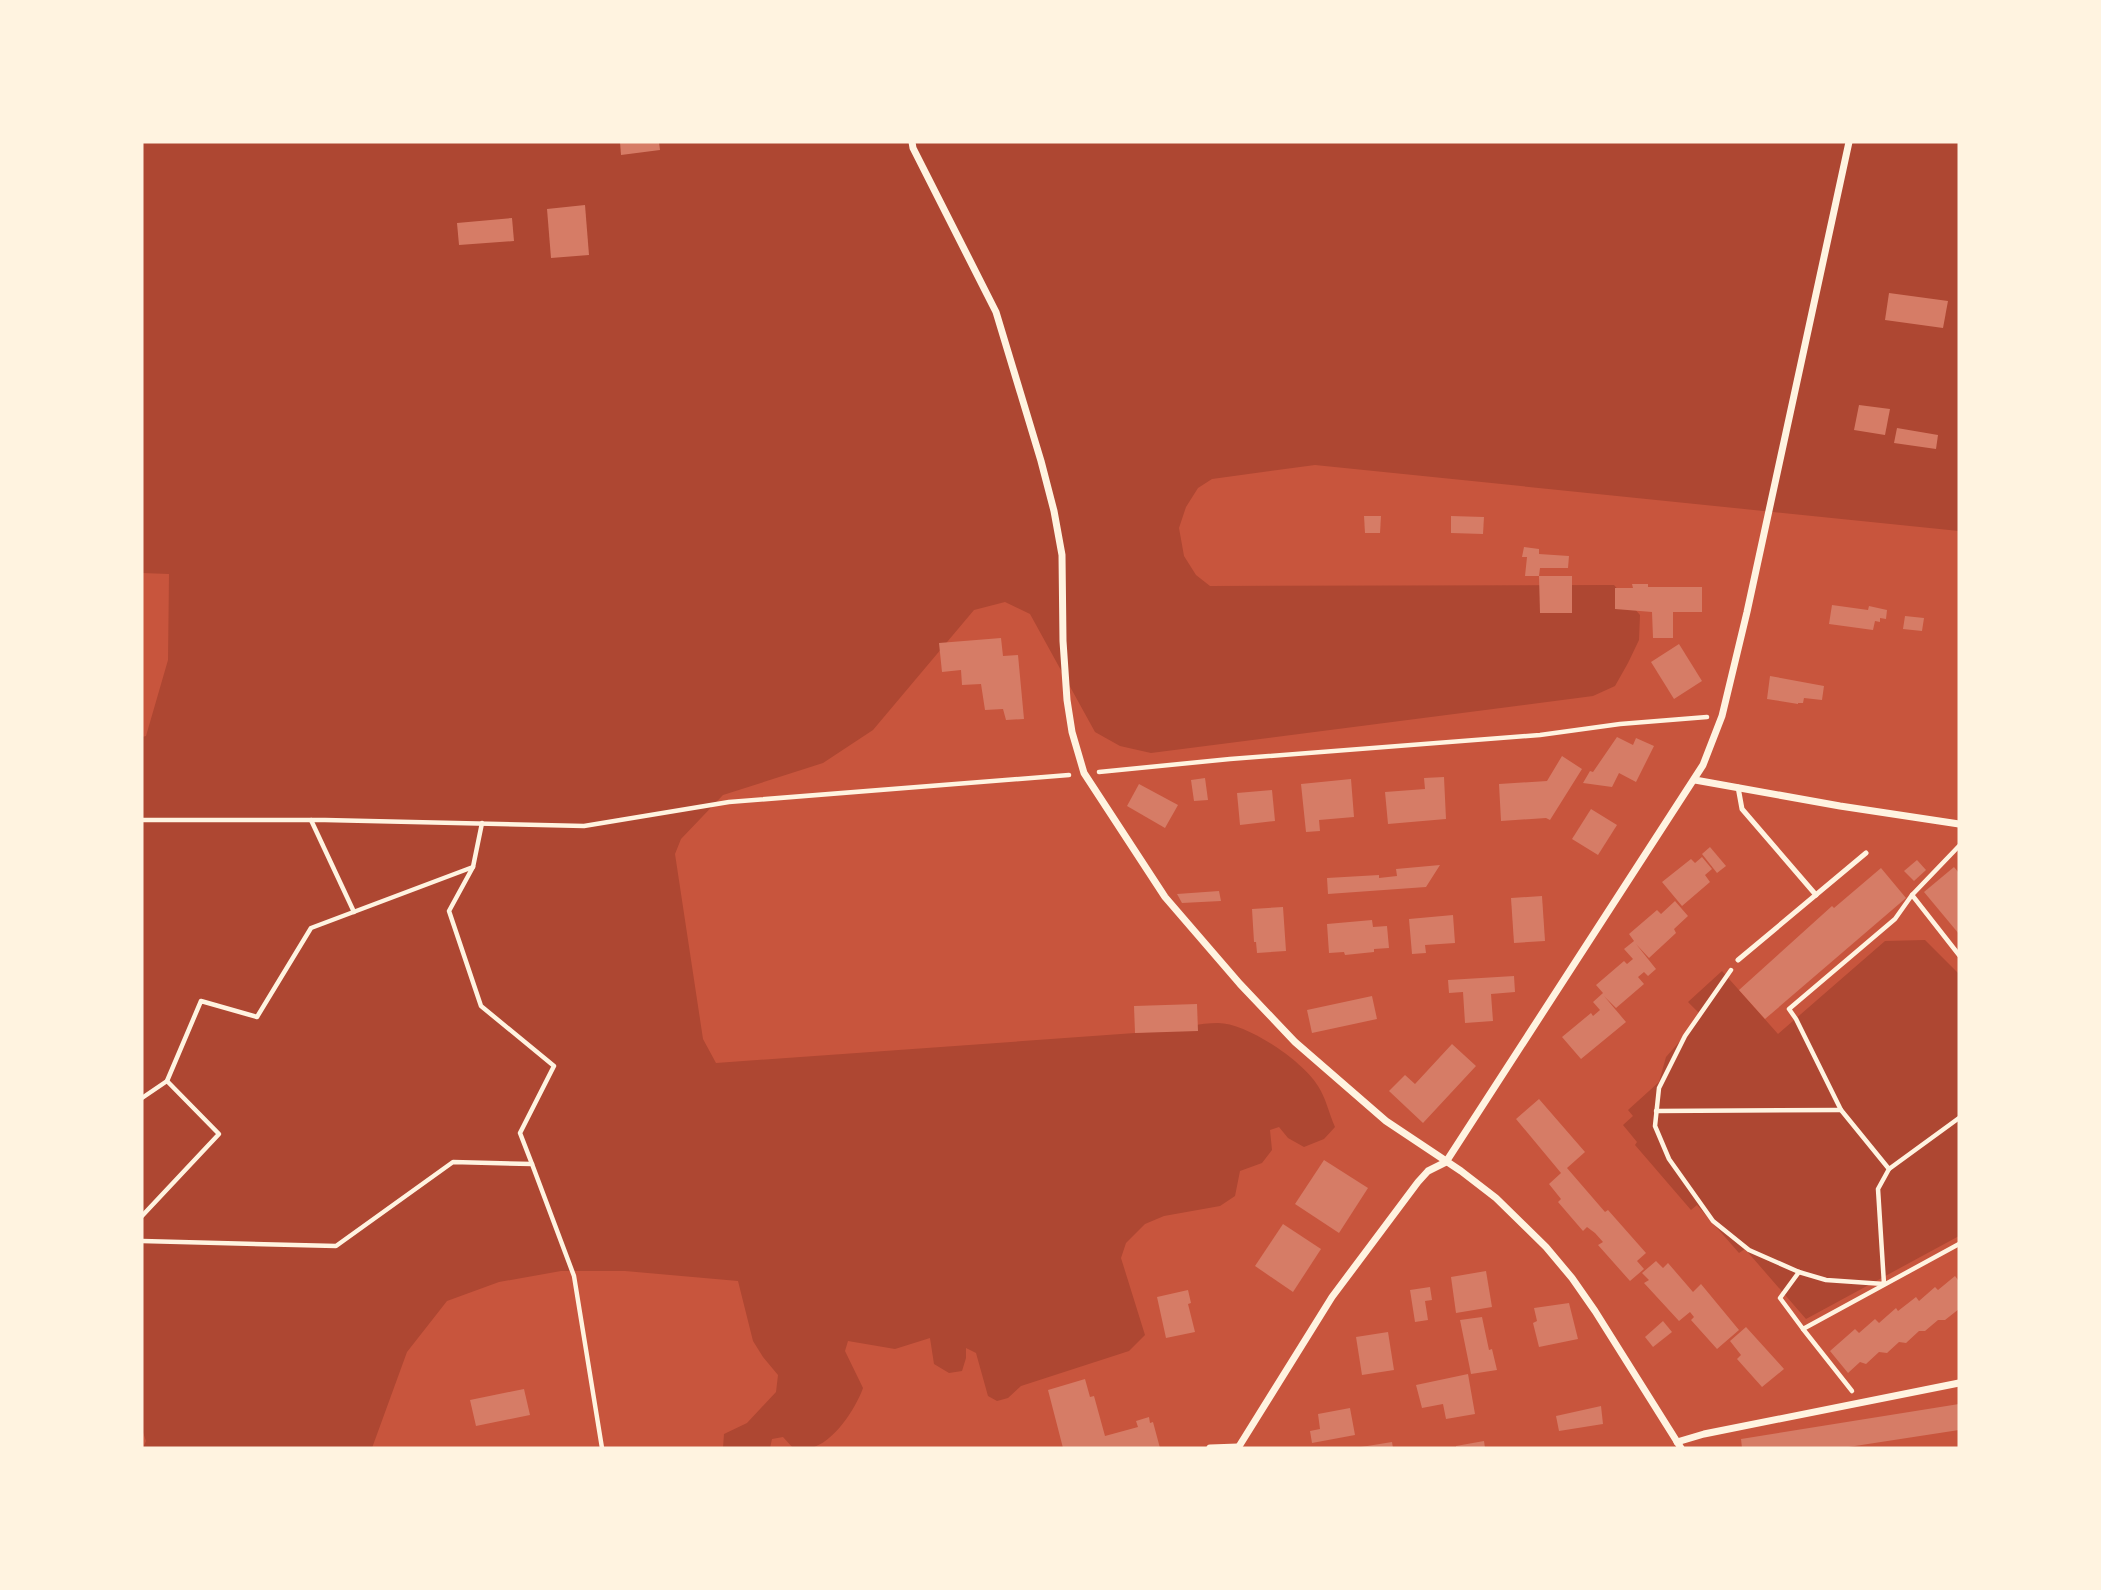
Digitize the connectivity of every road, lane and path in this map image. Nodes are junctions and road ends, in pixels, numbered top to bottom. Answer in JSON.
{"nodes":[{"id":1,"x":912,"y":142,"type":"edge"},
{"id":2,"x":1849,"y":142,"type":"edge"},
{"id":3,"x":1722,"y":716,"type":"junction"},
{"id":4,"x":1084,"y":773,"type":"junction"},
{"id":5,"x":1695,"y":780,"type":"junction"},
{"id":6,"x":1738,"y":787,"type":"junction"},
{"id":7,"x":142,"y":820,"type":"edge"},
{"id":8,"x":311,"y":820,"type":"junction"},
{"id":9,"x":482,"y":824,"type":"junction"},
{"id":10,"x":1959,"y":824,"type":"edge"},
{"id":11,"x":1959,"y":846,"type":"edge"},
{"id":12,"x":1866,"y":853,"type":"dead end"},
{"id":13,"x":473,"y":867,"type":"junction"},
{"id":14,"x":1816,"y":895,"type":"junction"},
{"id":15,"x":1912,"y":895,"type":"junction"},
{"id":16,"x":354,"y":912,"type":"junction"},
{"id":17,"x":1959,"y":955,"type":"edge"},
{"id":18,"x":1738,"y":960,"type":"joint"},
{"id":19,"x":167,"y":1081,"type":"junction"},
{"id":20,"x":142,"y":1098,"type":"edge"},
{"id":21,"x":1841,"y":1110,"type":"junction"},
{"id":22,"x":1656,"y":1111,"type":"junction"},
{"id":23,"x":1959,"y":1118,"type":"edge"},
{"id":24,"x":1446,"y":1162,"type":"junction"},
{"id":25,"x":532,"y":1164,"type":"junction"},
{"id":26,"x":1889,"y":1169,"type":"junction"},
{"id":27,"x":142,"y":1216,"type":"edge"},
{"id":28,"x":142,"y":1241,"type":"edge"},
{"id":29,"x":1959,"y":1244,"type":"edge"},
{"id":30,"x":1799,"y":1272,"type":"junction"},
{"id":31,"x":1884,"y":1284,"type":"junction"},
{"id":32,"x":1803,"y":1329,"type":"junction"},
{"id":33,"x":1959,"y":1383,"type":"edge"},
{"id":34,"x":1861,"y":1402,"type":"junction"},
{"id":35,"x":1679,"y":1445,"type":"edge"},
{"id":36,"x":602,"y":1448,"type":"edge"},
{"id":37,"x":1210,"y":1448,"type":"edge"},
{"id":38,"x":1238,"y":1448,"type":"edge"}],
"edges":[{"from":1,"to":4,"type":"street"},
{"from":2,"to":3,"type":"street"},
{"from":3,"to":4,"type":"path"},
{"from":3,"to":5,"type":"street"},
{"from":4,"to":9,"type":"path"},
{"from":4,"to":24,"type":"street"},
{"from":5,"to":6,"type":"street"},
{"from":5,"to":24,"type":"street"},
{"from":6,"to":10,"type":"street"},
{"from":6,"to":14,"type":"lane"},
{"from":7,"to":8,"type":"path"},
{"from":8,"to":9,"type":"path"},
{"from":8,"to":16,"type":"path"},
{"from":9,"to":13,"type":"path"},
{"from":11,"to":15,"type":"path"},
{"from":12,"to":14,"type":"lane"},
{"from":13,"to":16,"type":"path"},
{"from":13,"to":25,"type":"path"},
{"from":14,"to":18,"type":"lane"},
{"from":15,"to":17,"type":"path"},
{"from":15,"to":21,"type":"path"},
{"from":16,"to":19,"type":"path"},
{"from":18,"to":22,"type":"path"},
{"from":19,"to":20,"type":"path"},
{"from":19,"to":27,"type":"path"},
{"from":21,"to":22,"type":"path"},
{"from":21,"to":26,"type":"path"},
{"from":22,"to":30,"type":"path"},
{"from":23,"to":26,"type":"path"},
{"from":24,"to":35,"type":"street"},
{"from":24,"to":38,"type":"street"},
{"from":25,"to":28,"type":"path"},
{"from":25,"to":36,"type":"path"},
{"from":26,"to":31,"type":"path"},
{"from":29,"to":31,"type":"path"},
{"from":30,"to":31,"type":"path"},
{"from":30,"to":32,"type":"path"},
{"from":31,"to":32,"type":"path"},
{"from":32,"to":34,"type":"path"},
{"from":33,"to":34,"type":"street"},
{"from":34,"to":35,"type":"street"},
{"from":37,"to":38,"type":"street"}]}
